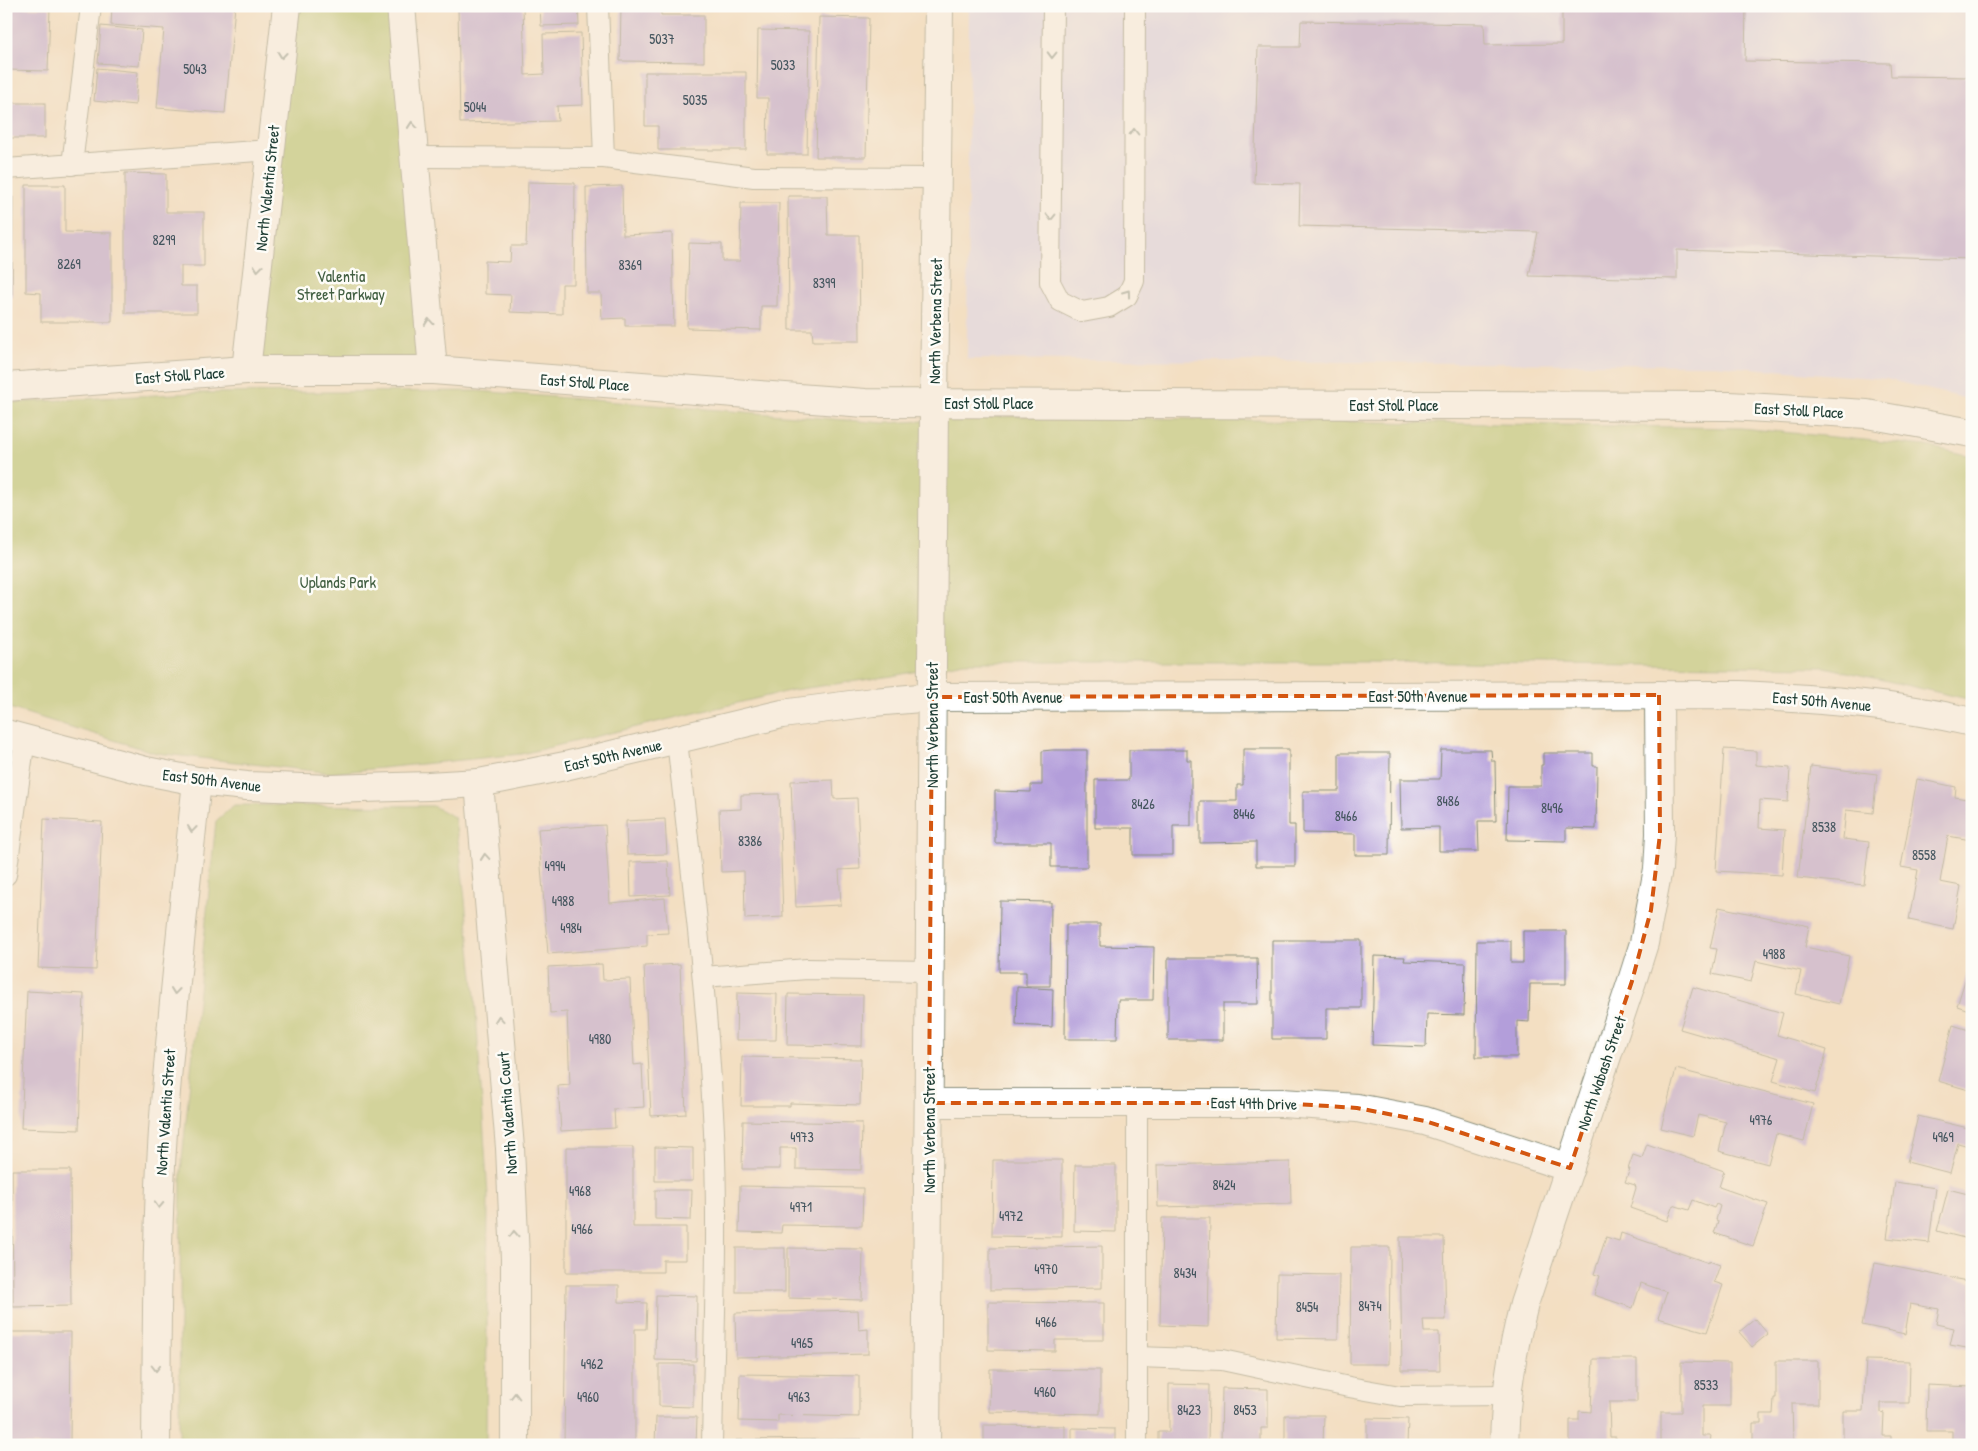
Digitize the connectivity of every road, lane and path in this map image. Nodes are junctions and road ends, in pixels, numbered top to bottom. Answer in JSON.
{"nodes":[{"id":1,"x":91,"y":6,"type":"edge"},
{"id":2,"x":287,"y":6,"type":"edge"},
{"id":3,"x":401,"y":6,"type":"edge"},
{"id":4,"x":598,"y":6,"type":"edge"},
{"id":5,"x":940,"y":6,"type":"edge"},
{"id":6,"x":1053,"y":6,"type":"edge"},
{"id":7,"x":1135,"y":6,"type":"edge"},
{"id":8,"x":271,"y":150,"type":"junction"},
{"id":9,"x":415,"y":157,"type":"junction"},
{"id":10,"x":604,"y":158,"type":"junction"},
{"id":11,"x":72,"y":165,"type":"junction"},
{"id":12,"x":6,"y":169,"type":"edge"},
{"id":13,"x":937,"y":178,"type":"junction"},
{"id":14,"x":246,"y":370,"type":"junction"},
{"id":15,"x":433,"y":370,"type":"junction"},
{"id":16,"x":6,"y":387,"type":"edge"},
{"id":17,"x":934,"y":403,"type":"junction"},
{"id":18,"x":1972,"y":433,"type":"edge"},
{"id":19,"x":1659,"y":695,"type":"junction"},
{"id":20,"x":932,"y":697,"type":"junction"},
{"id":21,"x":1972,"y":722,"type":"edge"},
{"id":22,"x":16,"y":737,"type":"edge"},
{"id":23,"x":677,"y":740,"type":"junction"},
{"id":24,"x":197,"y":781,"type":"junction"},
{"id":25,"x":479,"y":783,"type":"junction"},
{"id":26,"x":6,"y":875,"type":"edge"},
{"id":27,"x":930,"y":971,"type":"junction"},
{"id":28,"x":703,"y":977,"type":"junction"},
{"id":29,"x":929,"y":1103,"type":"junction"},
{"id":30,"x":1137,"y":1103,"type":"junction"},
{"id":31,"x":1570,"y":1168,"type":"junction"},
{"id":32,"x":1137,"y":1357,"type":"junction"},
{"id":33,"x":1506,"y":1395,"type":"junction"},
{"id":34,"x":156,"y":1445,"type":"edge"},
{"id":35,"x":514,"y":1445,"type":"edge"},
{"id":36,"x":712,"y":1445,"type":"edge"},
{"id":37,"x":926,"y":1445,"type":"edge"},
{"id":38,"x":1137,"y":1445,"type":"edge"},
{"id":39,"x":1504,"y":1445,"type":"edge"}],
"edges":[{"from":1,"to":11,"type":"lane"},
{"from":2,"to":8,"type":"street","name":"North Valentia Street","one_way":true},
{"from":9,"to":3,"type":"street","one_way":true},
{"from":4,"to":10,"type":"lane"},
{"from":5,"to":13,"type":"street","name":"North Verbena Street"},
{"from":6,"to":7,"type":"lane","one_way":true},
{"from":8,"to":11,"type":"lane"},
{"from":8,"to":14,"type":"street","name":"North Valentia Street","one_way":true},
{"from":9,"to":10,"type":"lane"},
{"from":15,"to":9,"type":"street","one_way":true},
{"from":10,"to":13,"type":"lane"},
{"from":11,"to":12,"type":"lane"},
{"from":13,"to":17,"type":"street","name":"North Verbena Street"},
{"from":14,"to":15,"type":"street","name":"East Stoll Place"},
{"from":14,"to":16,"type":"street","name":"East Stoll Place"},
{"from":15,"to":17,"type":"street","name":"East Stoll Place"},
{"from":17,"to":18,"type":"street","name":"East Stoll Place"},
{"from":17,"to":20,"type":"street","name":"North Verbena Street"},
{"from":19,"to":20,"type":"street","name":"East 50th Avenue"},
{"from":19,"to":21,"type":"street","name":"East 50th Avenue"},
{"from":19,"to":31,"type":"street","name":"North Wabash Street"},
{"from":20,"to":23,"type":"street","name":"East 50th Avenue"},
{"from":20,"to":27,"type":"street","name":"North Verbena Street"},
{"from":22,"to":24,"type":"street","name":"East 50th Avenue"},
{"from":22,"to":26,"type":"lane"},
{"from":23,"to":25,"type":"street","name":"East 50th Avenue"},
{"from":23,"to":28,"type":"lane"},
{"from":24,"to":25,"type":"street","name":"East 50th Avenue"},
{"from":24,"to":34,"type":"street","name":"North Valentia Street","one_way":true},
{"from":35,"to":25,"type":"street","name":"North Valentia Court","one_way":true},
{"from":27,"to":28,"type":"lane"},
{"from":27,"to":29,"type":"street","name":"North Verbena Street"},
{"from":28,"to":36,"type":"lane"},
{"from":29,"to":30,"type":"street","name":"East 49th Drive"},
{"from":29,"to":37,"type":"street","name":"North Verbena Street"},
{"from":30,"to":31,"type":"street","name":"East 49th Drive"},
{"from":30,"to":32,"type":"lane"},
{"from":31,"to":33,"type":"street","name":"North Wabash Street"},
{"from":32,"to":33,"type":"lane"},
{"from":32,"to":38,"type":"lane"},
{"from":33,"to":39,"type":"street","name":"North Wabash Street"}]}
